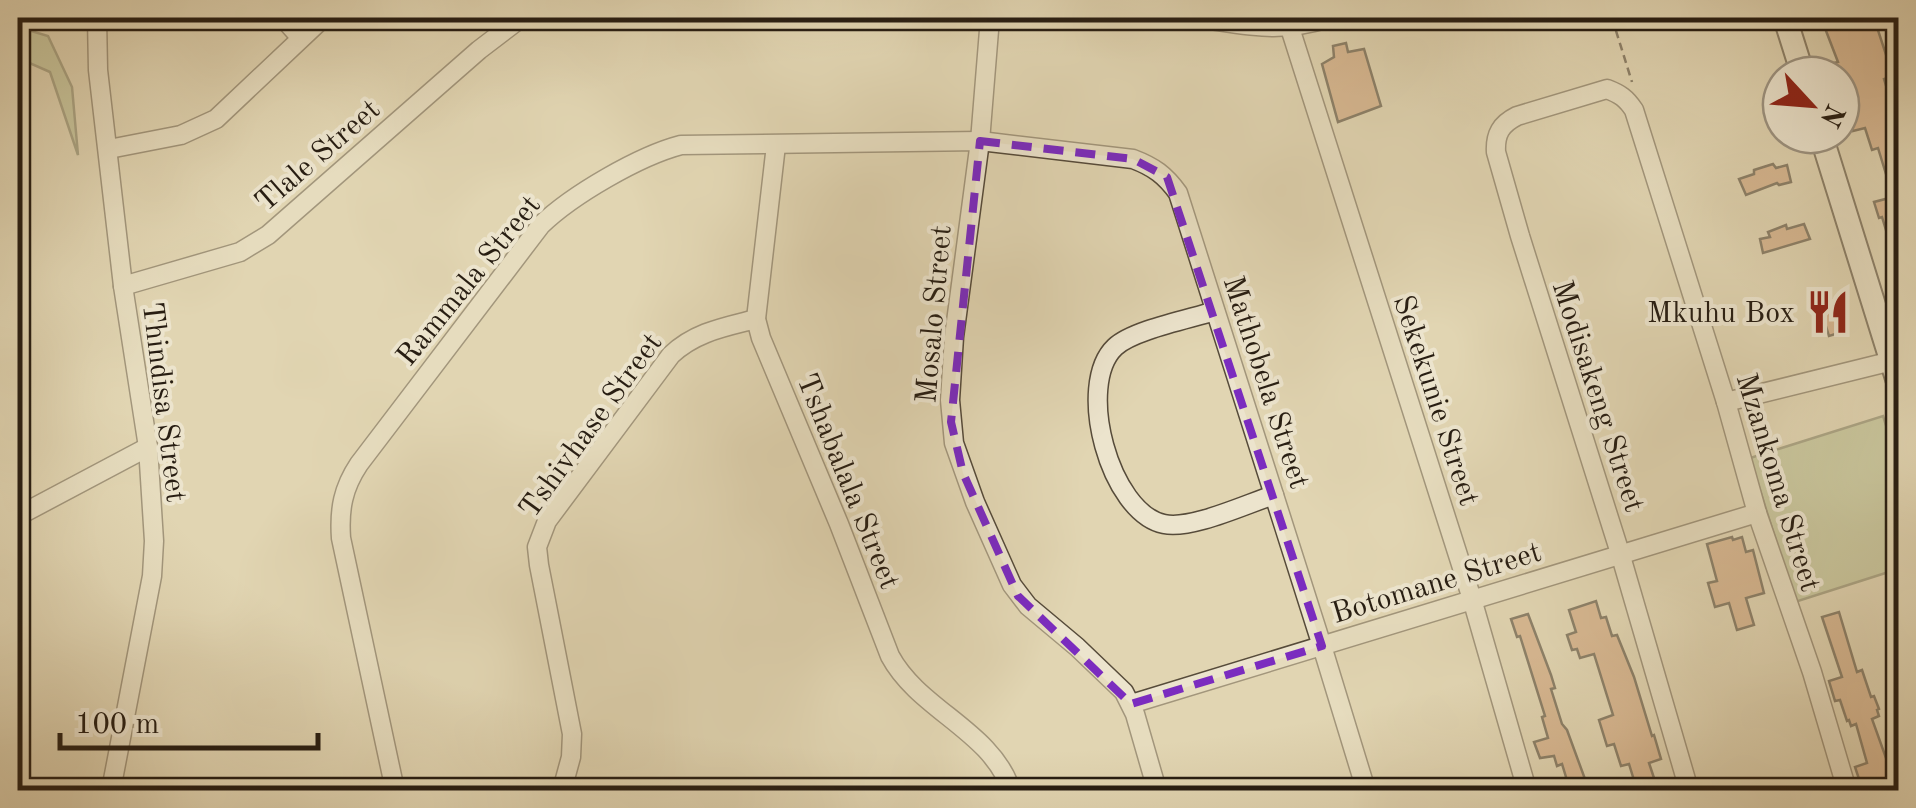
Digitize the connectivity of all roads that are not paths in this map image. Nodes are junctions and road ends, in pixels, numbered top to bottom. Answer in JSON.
{"nodes":[{"id":1,"x":97,"y":18,"type":"edge"},
{"id":2,"x":284,"y":18,"type":"edge"},
{"id":3,"x":322,"y":18,"type":"edge"},
{"id":4,"x":521,"y":18,"type":"edge"},
{"id":5,"x":990,"y":18,"type":"edge"},
{"id":6,"x":1197,"y":18,"type":"edge"},
{"id":7,"x":1329,"y":18,"type":"edge"},
{"id":8,"x":1785,"y":18,"type":"edge"},
{"id":9,"x":1290,"y":28,"type":"junction"},
{"id":10,"x":300,"y":38,"type":"junction"},
{"id":11,"x":1797,"y":55,"type":"edge"},
{"id":12,"x":1606,"y":89,"type":"joint"},
{"id":13,"x":980,"y":141,"type":"junction"},
{"id":14,"x":776,"y":145,"type":"junction"},
{"id":15,"x":109,"y":149,"type":"junction"},
{"id":16,"x":1828,"y":155,"type":"edge"},
{"id":17,"x":123,"y":286,"type":"junction"},
{"id":18,"x":1215,"y":312,"type":"junction"},
{"id":19,"x":756,"y":319,"type":"junction"},
{"id":20,"x":1895,"y":371,"type":"edge"},
{"id":21,"x":1726,"y":402,"type":"junction"},
{"id":22,"x":148,"y":446,"type":"junction"},
{"id":23,"x":1274,"y":495,"type":"junction"},
{"id":24,"x":1757,"y":513,"type":"junction"},
{"id":25,"x":18,"y":516,"type":"edge"},
{"id":26,"x":1620,"y":553,"type":"junction"},
{"id":27,"x":1472,"y":599,"type":"junction"},
{"id":28,"x":1322,"y":646,"type":"junction"},
{"id":29,"x":1131,"y":704,"type":"junction"},
{"id":30,"x":111,"y":790,"type":"edge"},
{"id":31,"x":395,"y":790,"type":"edge"},
{"id":32,"x":562,"y":790,"type":"edge"},
{"id":33,"x":1011,"y":790,"type":"edge"},
{"id":34,"x":1157,"y":790,"type":"edge"},
{"id":35,"x":1366,"y":790,"type":"edge"},
{"id":36,"x":1526,"y":790,"type":"edge"},
{"id":37,"x":1689,"y":790,"type":"edge"},
{"id":38,"x":1847,"y":790,"type":"edge"}],
"edges":[{"from":1,"to":15,"type":"street","name":"Thindisa Street"},
{"from":2,"to":10,"type":"street"},
{"from":3,"to":10,"type":"street"},
{"from":4,"to":17,"type":"street","name":"Tlale Street"},
{"from":5,"to":13,"type":"street","name":"Mosalo Street"},
{"from":6,"to":9,"type":"street"},
{"from":7,"to":9,"type":"street"},
{"from":8,"to":11,"type":"street"},
{"from":9,"to":27,"type":"street","name":"Sekekunie Street"},
{"from":10,"to":15,"type":"street"},
{"from":12,"to":21,"type":"street","name":"Mzankoma Street"},
{"from":12,"to":26,"type":"street","name":"Modisakeng Street"},
{"from":13,"to":14,"type":"street","name":"Rammala Street"},
{"from":13,"to":18,"type":"street","name":"Mathobela Street"},
{"from":13,"to":29,"type":"street","name":"Mosalo Street"},
{"from":14,"to":19,"type":"street","name":"Tshabalala Street"},
{"from":14,"to":31,"type":"street","name":"Rammala Street"},
{"from":15,"to":17,"type":"street","name":"Thindisa Street"},
{"from":16,"to":20,"type":"street"},
{"from":17,"to":22,"type":"street","name":"Thindisa Street"},
{"from":18,"to":23,"type":"street","name":"Mathobela Street"},
{"from":18,"to":23,"type":"street"},
{"from":19,"to":32,"type":"street","name":"Tshivhase Street"},
{"from":19,"to":33,"type":"street","name":"Tshabalala Street"},
{"from":20,"to":21,"type":"street"},
{"from":21,"to":24,"type":"street","name":"Mzankoma Street"},
{"from":22,"to":25,"type":"street"},
{"from":22,"to":30,"type":"street","name":"Thindisa Street"},
{"from":23,"to":28,"type":"street","name":"Mathobela Street"},
{"from":24,"to":26,"type":"street","name":"Botomane Street"},
{"from":24,"to":38,"type":"street","name":"Mzankoma Street"},
{"from":26,"to":27,"type":"street","name":"Botomane Street"},
{"from":26,"to":37,"type":"street","name":"Modisakeng Street"},
{"from":27,"to":28,"type":"street","name":"Botomane Street"},
{"from":27,"to":36,"type":"street","name":"Sekekunie Street"},
{"from":28,"to":29,"type":"street","name":"Botomane Street"},
{"from":28,"to":35,"type":"street","name":"Mathobela Street"},
{"from":29,"to":34,"type":"street","name":"Mosalo Street"}]}
